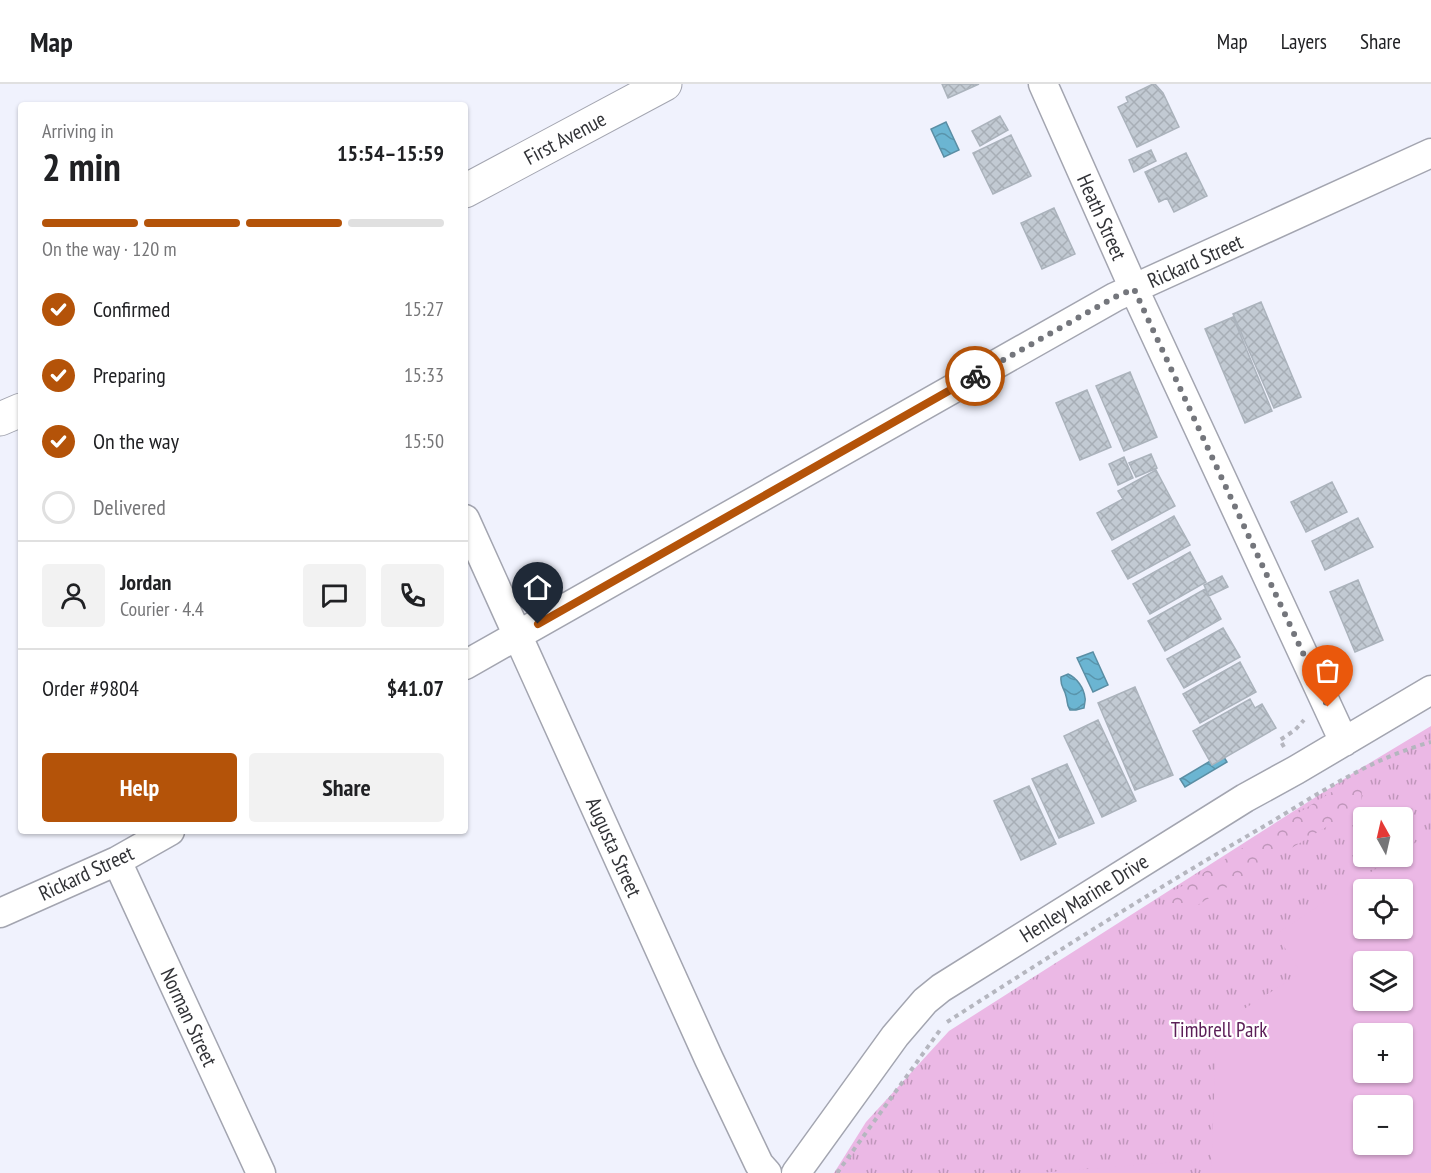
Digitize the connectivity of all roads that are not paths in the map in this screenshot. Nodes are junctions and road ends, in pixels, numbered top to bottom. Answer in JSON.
{"nodes":[{"id":1,"x":665,"y":84,"type":"edge"},
{"id":2,"x":1043,"y":84,"type":"edge"},
{"id":3,"x":1431,"y":153,"type":"edge"},
{"id":4,"x":468,"y":189,"type":"edge"},
{"id":5,"x":1134,"y":289,"type":"junction"},
{"id":6,"x":18,"y":411,"type":"edge"},
{"id":7,"x":0,"y":419,"type":"edge"},
{"id":8,"x":468,"y":526,"type":"edge"},
{"id":9,"x":518,"y":635,"type":"junction"},
{"id":10,"x":468,"y":663,"type":"edge"},
{"id":11,"x":1431,"y":690,"type":"edge"},
{"id":12,"x":1344,"y":742,"type":"junction"},
{"id":13,"x":165,"y":834,"type":"edge"},
{"id":14,"x":117,"y":861,"type":"junction"},
{"id":15,"x":0,"y":913,"type":"edge"},
{"id":16,"x":261,"y":1173,"type":"edge"},
{"id":17,"x":766,"y":1173,"type":"edge"},
{"id":18,"x":796,"y":1173,"type":"edge"}],
"edges":[{"from":1,"to":4,"type":"street","name":"First Avenue"},
{"from":2,"to":5,"type":"street","name":"Heath Street"},
{"from":3,"to":5,"type":"street","name":"Rickard Street"},
{"from":5,"to":9,"type":"street","name":"Rickard Street"},
{"from":5,"to":12,"type":"street","name":"Heath Street"},
{"from":6,"to":7,"type":"street"},
{"from":8,"to":9,"type":"street","name":"Augusta Street"},
{"from":9,"to":10,"type":"street","name":"Rickard Street"},
{"from":9,"to":17,"type":"street","name":"Augusta Street"},
{"from":11,"to":12,"type":"street","name":"Henley Marine Drive"},
{"from":12,"to":18,"type":"street","name":"Henley Marine Drive"},
{"from":13,"to":14,"type":"street","name":"Rickard Street"},
{"from":14,"to":15,"type":"street","name":"Rickard Street"},
{"from":14,"to":16,"type":"street","name":"Norman Street"}]}
